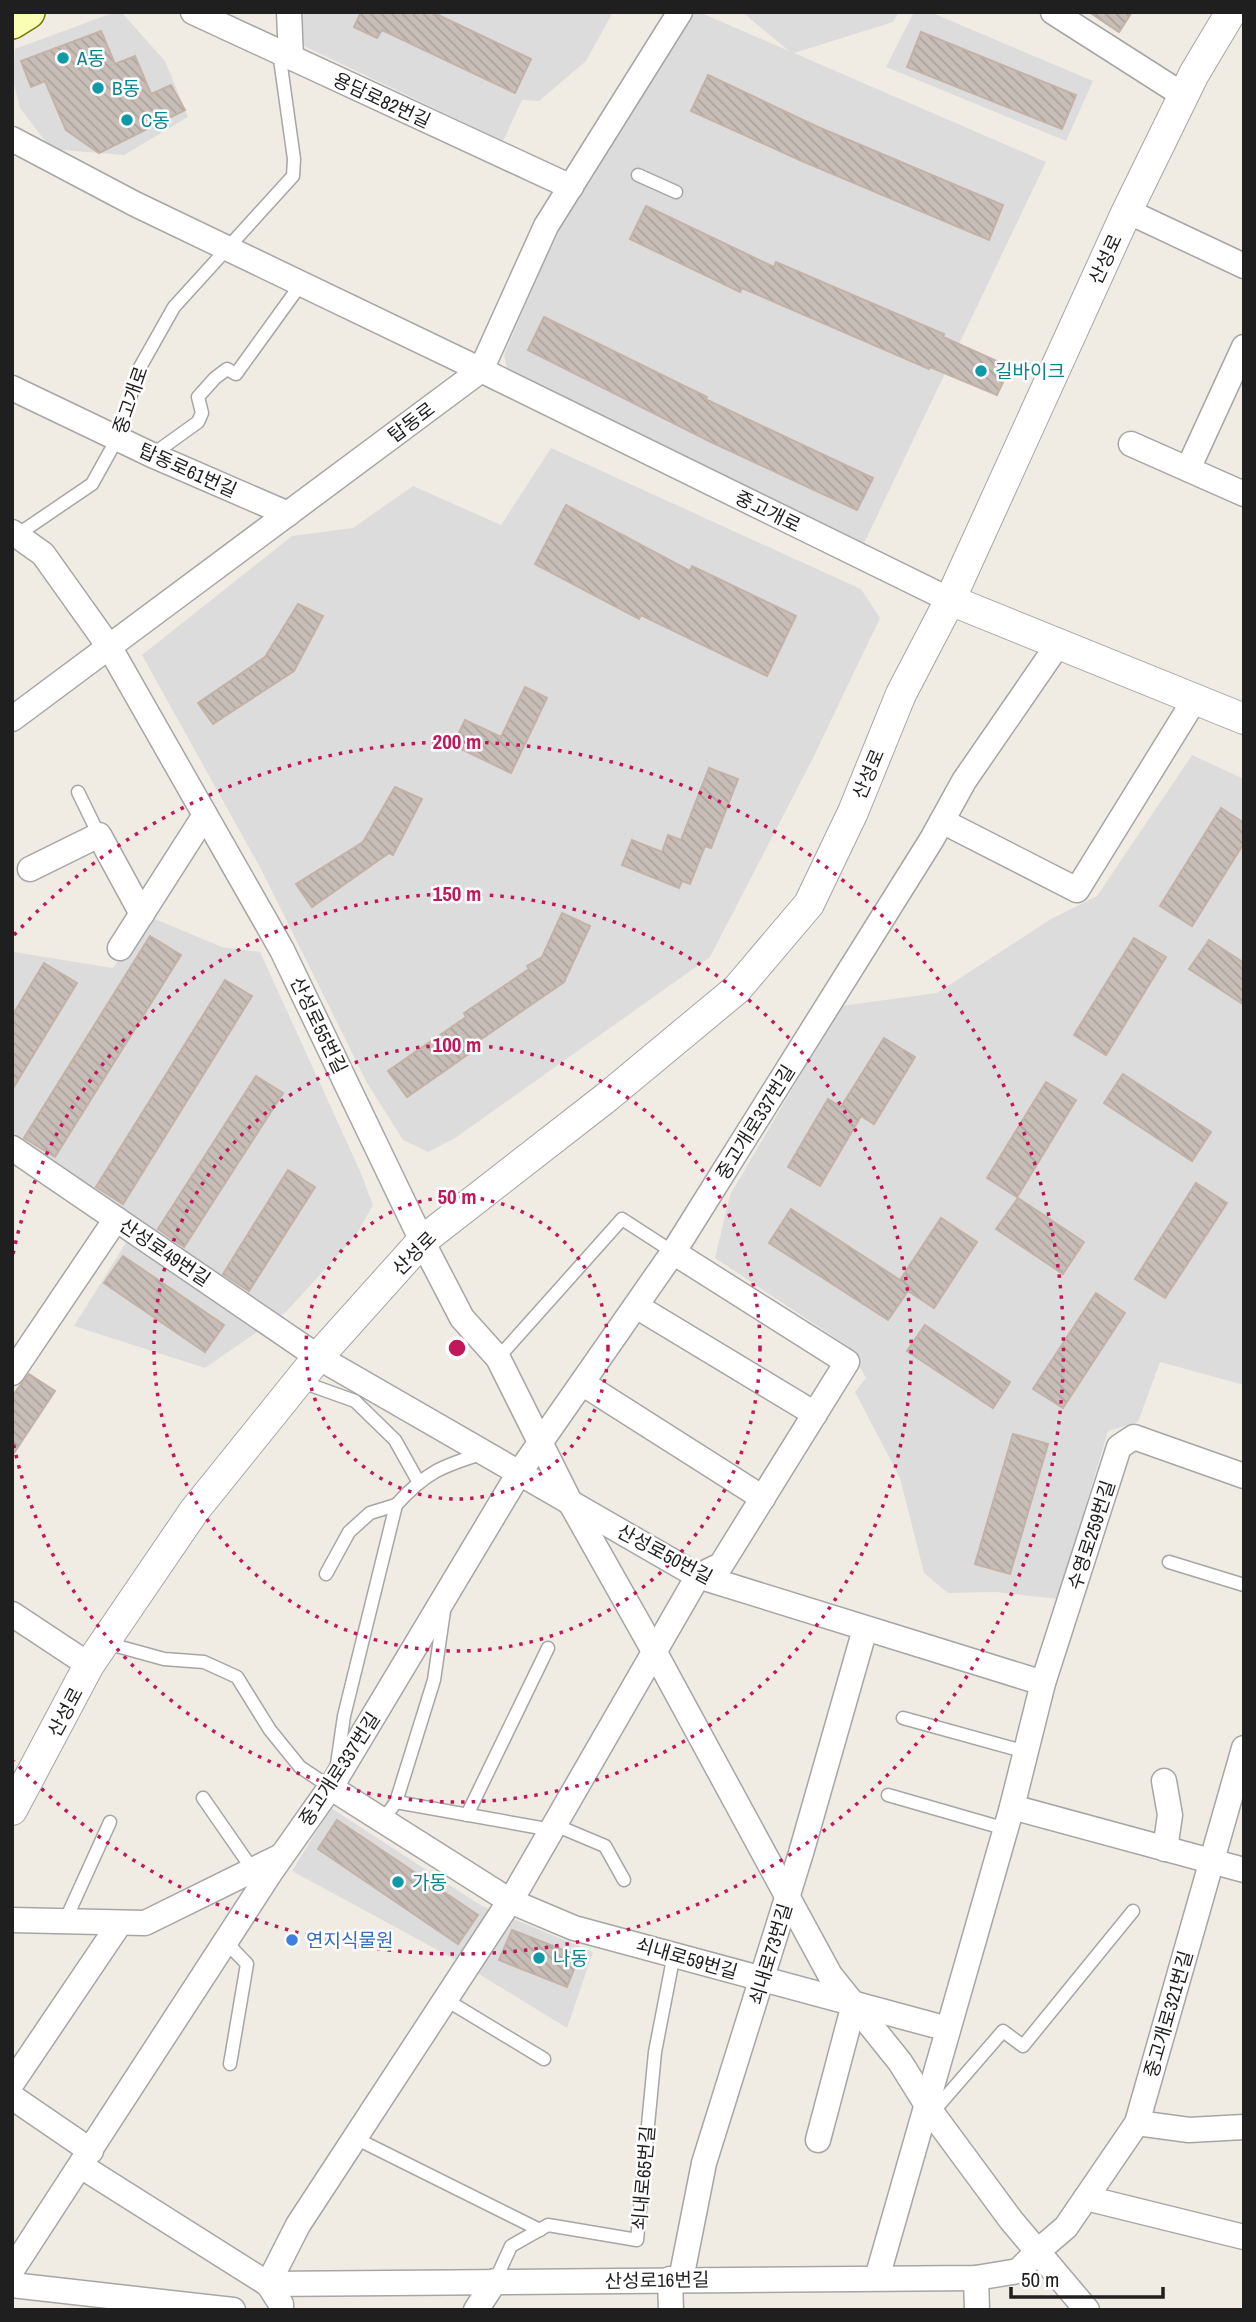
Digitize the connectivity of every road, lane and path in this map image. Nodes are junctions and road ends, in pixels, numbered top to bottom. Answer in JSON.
{"nodes":[{"id":1,"x":28,"y":12,"type":"edge"},
{"id":2,"x":193,"y":12,"type":"edge"},
{"id":3,"x":289,"y":12,"type":"edge"},
{"id":4,"x":680,"y":12,"type":"edge"},
{"id":5,"x":1053,"y":12,"type":"edge"},
{"id":6,"x":1231,"y":12,"type":"edge"},
{"id":7,"x":12,"y":22,"type":"edge"},
{"id":8,"x":285,"y":55,"type":"junction"},
{"id":9,"x":1183,"y":95,"type":"junction"},
{"id":10,"x":14,"y":144,"type":"edge"},
{"id":11,"x":638,"y":175,"type":"dead end"},
{"id":12,"x":570,"y":187,"type":"junction"},
{"id":13,"x":676,"y":192,"type":"dead end"},
{"id":14,"x":1128,"y":211,"type":"junction"},
{"id":15,"x":229,"y":249,"type":"junction"},
{"id":16,"x":1244,"y":266,"type":"edge"},
{"id":17,"x":301,"y":284,"type":"junction"},
{"id":18,"x":1244,"y":346,"type":"edge"},
{"id":19,"x":481,"y":370,"type":"junction"},
{"id":20,"x":12,"y":388,"type":"edge"},
{"id":21,"x":117,"y":439,"type":"junction"},
{"id":22,"x":1131,"y":444,"type":"dead end"},
{"id":23,"x":152,"y":455,"type":"junction"},
{"id":24,"x":1188,"y":469,"type":"junction"},
{"id":25,"x":1244,"y":494,"type":"edge"},
{"id":26,"x":288,"y":514,"type":"junction"},
{"id":27,"x":14,"y":534,"type":"edge"},
{"id":28,"x":950,"y":600,"type":"junction"},
{"id":29,"x":1059,"y":643,"type":"junction"},
{"id":30,"x":110,"y":648,"type":"junction"},
{"id":31,"x":1195,"y":699,"type":"junction"},
{"id":32,"x":12,"y":719,"type":"edge"},
{"id":33,"x":1244,"y":719,"type":"edge"},
{"id":34,"x":78,"y":792,"type":"dead end"},
{"id":35,"x":205,"y":815,"type":"junction"},
{"id":36,"x":942,"y":821,"type":"junction"},
{"id":37,"x":99,"y":835,"type":"junction"},
{"id":38,"x":28,"y":865,"type":"dead end"},
{"id":39,"x":142,"y":914,"type":"junction"},
{"id":40,"x":120,"y":948,"type":"dead end"},
{"id":41,"x":12,"y":1148,"type":"edge"},
{"id":42,"x":116,"y":1219,"type":"junction"},
{"id":43,"x":422,"y":1241,"type":"junction"},
{"id":44,"x":673,"y":1252,"type":"junction"},
{"id":45,"x":636,"y":1306,"type":"junction"},
{"id":46,"x":20,"y":1345,"type":"edge"},
{"id":47,"x":318,"y":1357,"type":"junction"},
{"id":48,"x":498,"y":1358,"type":"junction"},
{"id":49,"x":12,"y":1373,"type":"edge"},
{"id":50,"x":298,"y":1381,"type":"junction"},
{"id":51,"x":582,"y":1383,"type":"junction"},
{"id":52,"x":815,"y":1414,"type":"junction"},
{"id":53,"x":541,"y":1442,"type":"junction"},
{"id":54,"x":484,"y":1453,"type":"junction"},
{"id":55,"x":519,"y":1473,"type":"junction"},
{"id":56,"x":1244,"y":1476,"type":"edge"},
{"id":57,"x":418,"y":1481,"type":"junction"},
{"id":58,"x":763,"y":1498,"type":"junction"},
{"id":59,"x":570,"y":1502,"type":"junction"},
{"id":60,"x":396,"y":1505,"type":"junction"},
{"id":61,"x":1170,"y":1562,"type":"dead end"},
{"id":62,"x":326,"y":1574,"type":"dead end"},
{"id":63,"x":698,"y":1576,"type":"junction"},
{"id":64,"x":1244,"y":1585,"type":"edge"},
{"id":65,"x":447,"y":1592,"type":"junction"},
{"id":66,"x":12,"y":1614,"type":"edge"},
{"id":67,"x":865,"y":1629,"type":"junction"},
{"id":68,"x":548,"y":1648,"type":"dead end"},
{"id":69,"x":654,"y":1651,"type":"junction"},
{"id":70,"x":97,"y":1654,"type":"junction"},
{"id":71,"x":1043,"y":1683,"type":"junction"},
{"id":72,"x":903,"y":1718,"type":"dead end"},
{"id":73,"x":1244,"y":1748,"type":"edge"},
{"id":74,"x":1026,"y":1752,"type":"junction"},
{"id":75,"x":1164,"y":1781,"type":"dead end"},
{"id":76,"x":332,"y":1785,"type":"junction"},
{"id":77,"x":888,"y":1795,"type":"dead end"},
{"id":78,"x":203,"y":1798,"type":"dead end"},
{"id":79,"x":12,"y":1810,"type":"edge"},
{"id":80,"x":389,"y":1811,"type":"junction"},
{"id":81,"x":467,"y":1815,"type":"junction"},
{"id":82,"x":1009,"y":1818,"type":"junction"},
{"id":83,"x":110,"y":1822,"type":"dead end"},
{"id":84,"x":553,"y":1828,"type":"junction"},
{"id":85,"x":1165,"y":1849,"type":"junction"},
{"id":86,"x":282,"y":1855,"type":"junction"},
{"id":87,"x":1212,"y":1862,"type":"junction"},
{"id":88,"x":253,"y":1870,"type":"junction"},
{"id":89,"x":1244,"y":1870,"type":"edge"},
{"id":90,"x":624,"y":1881,"type":"dead end"},
{"id":91,"x":788,"y":1895,"type":"junction"},
{"id":92,"x":510,"y":1901,"type":"junction"},
{"id":93,"x":1133,"y":1911,"type":"dead end"},
{"id":94,"x":12,"y":1920,"type":"edge"},
{"id":95,"x":65,"y":1921,"type":"junction"},
{"id":96,"x":120,"y":1923,"type":"junction"},
{"id":97,"x":226,"y":1942,"type":"junction"},
{"id":98,"x":674,"y":1954,"type":"junction"},
{"id":99,"x":762,"y":1979,"type":"junction"},
{"id":100,"x":444,"y":1998,"type":"junction"},
{"id":101,"x":854,"y":2004,"type":"junction"},
{"id":102,"x":948,"y":2029,"type":"junction"},
{"id":103,"x":544,"y":2059,"type":"dead end"},
{"id":104,"x":230,"y":2064,"type":"dead end"},
{"id":105,"x":12,"y":2083,"type":"edge"},
{"id":106,"x":12,"y":2097,"type":"edge"},
{"id":107,"x":929,"y":2109,"type":"junction"},
{"id":108,"x":1137,"y":2123,"type":"junction"},
{"id":109,"x":1244,"y":2126,"type":"edge"},
{"id":110,"x":355,"y":2138,"type":"junction"},
{"id":111,"x":818,"y":2140,"type":"dead end"},
{"id":112,"x":86,"y":2159,"type":"junction"},
{"id":113,"x":1086,"y":2198,"type":"junction"},
{"id":114,"x":540,"y":2230,"type":"junction"},
{"id":115,"x":1244,"y":2237,"type":"edge"},
{"id":116,"x":1038,"y":2251,"type":"junction"},
{"id":117,"x":12,"y":2270,"type":"edge"},
{"id":118,"x":877,"y":2278,"type":"junction"},
{"id":119,"x":976,"y":2278,"type":"junction"},
{"id":120,"x":675,"y":2279,"type":"junction"},
{"id":121,"x":495,"y":2281,"type":"junction"},
{"id":122,"x":268,"y":2284,"type":"junction"},
{"id":123,"x":12,"y":2285,"type":"edge"},
{"id":124,"x":119,"y":2304,"type":"edge"},
{"id":125,"x":230,"y":2310,"type":"edge"},
{"id":126,"x":281,"y":2310,"type":"edge"},
{"id":127,"x":476,"y":2310,"type":"edge"},
{"id":128,"x":671,"y":2310,"type":"edge"},
{"id":129,"x":977,"y":2310,"type":"edge"},
{"id":130,"x":1087,"y":2310,"type":"edge"}],
"edges":[{"from":1,"to":7,"type":"main road"},
{"from":2,"to":8,"type":"street","name":"용담로82번길"},
{"from":3,"to":8,"type":"street"},
{"from":4,"to":12,"type":"street","name":"탑동로"},
{"from":5,"to":9,"type":"street"},
{"from":6,"to":9,"type":"street","name":"산성로"},
{"from":8,"to":12,"type":"street","name":"용담로82번길"},
{"from":8,"to":15,"type":"lane"},
{"from":9,"to":14,"type":"street","name":"산성로"},
{"from":10,"to":15,"type":"street","name":"중고개로"},
{"from":11,"to":13,"type":"lane"},
{"from":12,"to":19,"type":"street","name":"탑동로"},
{"from":14,"to":16,"type":"street"},
{"from":14,"to":28,"type":"street","name":"산성로"},
{"from":15,"to":17,"type":"street","name":"중고개로"},
{"from":15,"to":21,"type":"lane","name":"중고개로"},
{"from":17,"to":19,"type":"street","name":"중고개로"},
{"from":17,"to":23,"type":"lane","name":"중고개로"},
{"from":18,"to":24,"type":"street"},
{"from":19,"to":26,"type":"street","name":"탑동로"},
{"from":19,"to":28,"type":"street","name":"중고개로"},
{"from":20,"to":21,"type":"street","name":"탑동로61번길"},
{"from":21,"to":23,"type":"street","name":"탑동로61번길"},
{"from":21,"to":27,"type":"lane","name":"중고개로"},
{"from":22,"to":24,"type":"street"},
{"from":23,"to":26,"type":"street","name":"탑동로61번길"},
{"from":24,"to":25,"type":"street"},
{"from":26,"to":30,"type":"street","name":"탑동로"},
{"from":27,"to":30,"type":"street","name":"산성로55번길"},
{"from":28,"to":29,"type":"street","name":"중고개로"},
{"from":28,"to":43,"type":"street","name":"산성로"},
{"from":29,"to":31,"type":"street","name":"중고개로"},
{"from":29,"to":36,"type":"street","name":"중고개로337번길"},
{"from":30,"to":32,"type":"street","name":"탑동로"},
{"from":30,"to":35,"type":"street","name":"산성로55번길"},
{"from":31,"to":33,"type":"street","name":"중고개로"},
{"from":31,"to":36,"type":"street"},
{"from":34,"to":37,"type":"lane"},
{"from":35,"to":39,"type":"street"},
{"from":35,"to":43,"type":"street","name":"산성로55번길"},
{"from":36,"to":44,"type":"street","name":"중고개로337번길"},
{"from":37,"to":38,"type":"street"},
{"from":37,"to":39,"type":"street"},
{"from":39,"to":40,"type":"street"},
{"from":41,"to":42,"type":"street","name":"산성로49번길"},
{"from":42,"to":46,"type":"street"},
{"from":42,"to":47,"type":"street","name":"산성로49번길"},
{"from":43,"to":47,"type":"street","name":"산성로"},
{"from":43,"to":48,"type":"street","name":"산성로55번길"},
{"from":44,"to":45,"type":"street","name":"중고개로337번길"},
{"from":44,"to":48,"type":"lane"},
{"from":44,"to":52,"type":"street"},
{"from":45,"to":51,"type":"street","name":"중고개로337번길"},
{"from":45,"to":52,"type":"street"},
{"from":46,"to":49,"type":"street"},
{"from":47,"to":50,"type":"street","name":"산성로"},
{"from":47,"to":54,"type":"street","name":"산성로50번길"},
{"from":48,"to":53,"type":"street","name":"산성로55번길"},
{"from":50,"to":57,"type":"lane"},
{"from":50,"to":70,"type":"street","name":"산성로"},
{"from":51,"to":53,"type":"street","name":"중고개로337번길"},
{"from":51,"to":58,"type":"street"},
{"from":52,"to":58,"type":"street"},
{"from":53,"to":55,"type":"street","name":"중고개로337번길"},
{"from":53,"to":59,"type":"street","name":"산성로55번길"},
{"from":54,"to":55,"type":"street","name":"산성로50번길"},
{"from":54,"to":57,"type":"lane"},
{"from":55,"to":59,"type":"street","name":"산성로50번길"},
{"from":55,"to":65,"type":"street","name":"중고개로337번길"},
{"from":56,"to":71,"type":"street","name":"수영로259번길"},
{"from":57,"to":60,"type":"lane"},
{"from":58,"to":63,"type":"street"},
{"from":59,"to":63,"type":"street","name":"산성로50번길"},
{"from":59,"to":69,"type":"street"},
{"from":60,"to":62,"type":"lane"},
{"from":60,"to":76,"type":"lane"},
{"from":61,"to":64,"type":"lane"},
{"from":63,"to":67,"type":"street","name":"산성로50번길"},
{"from":63,"to":69,"type":"street"},
{"from":65,"to":76,"type":"street","name":"중고개로337번길"},
{"from":65,"to":80,"type":"lane","name":"중고개로337번길"},
{"from":66,"to":70,"type":"street"},
{"from":67,"to":71,"type":"street","name":"산성로50번길"},
{"from":67,"to":91,"type":"street","name":"쇠내로73번길"},
{"from":68,"to":81,"type":"lane"},
{"from":69,"to":84,"type":"street"},
{"from":69,"to":91,"type":"street"},
{"from":70,"to":76,"type":"lane"},
{"from":70,"to":79,"type":"street","name":"산성로"},
{"from":71,"to":74,"type":"street","name":"수영로259번길"},
{"from":72,"to":74,"type":"lane"},
{"from":73,"to":87,"type":"street","name":"중고개로321번길"},
{"from":74,"to":82,"type":"street","name":"수영로259번길"},
{"from":75,"to":85,"type":"street"},
{"from":76,"to":80,"type":"street","name":"쇠내로59번길"},
{"from":76,"to":86,"type":"street","name":"중고개로337번길"},
{"from":77,"to":82,"type":"lane"},
{"from":78,"to":88,"type":"lane"},
{"from":80,"to":81,"type":"lane"},
{"from":80,"to":92,"type":"street","name":"쇠내로59번길"},
{"from":81,"to":84,"type":"lane"},
{"from":82,"to":85,"type":"street"},
{"from":82,"to":102,"type":"street","name":"수영로259번길"},
{"from":83,"to":95,"type":"lane"},
{"from":84,"to":90,"type":"lane"},
{"from":84,"to":92,"type":"street"},
{"from":85,"to":87,"type":"street"},
{"from":86,"to":88,"type":"street"},
{"from":86,"to":97,"type":"street","name":"중고개로337번길"},
{"from":87,"to":89,"type":"street"},
{"from":87,"to":108,"type":"street","name":"중고개로321번길"},
{"from":88,"to":96,"type":"street"},
{"from":91,"to":99,"type":"street","name":"쇠내로73번길"},
{"from":91,"to":101,"type":"street"},
{"from":92,"to":98,"type":"street","name":"쇠내로59번길"},
{"from":92,"to":100,"type":"street"},
{"from":93,"to":107,"type":"lane","name":"수영로259번길"},
{"from":94,"to":95,"type":"street"},
{"from":95,"to":96,"type":"street"},
{"from":96,"to":105,"type":"street"},
{"from":97,"to":104,"type":"lane"},
{"from":97,"to":112,"type":"street","name":"중고개로337번길"},
{"from":98,"to":99,"type":"street","name":"쇠내로59번길"},
{"from":98,"to":114,"type":"lane","name":"쇠내로65번길"},
{"from":99,"to":101,"type":"street","name":"쇠내로59번길"},
{"from":99,"to":120,"type":"street","name":"쇠내로73번길"},
{"from":100,"to":103,"type":"lane"},
{"from":100,"to":110,"type":"street"},
{"from":101,"to":102,"type":"street","name":"쇠내로59번길"},
{"from":101,"to":107,"type":"street"},
{"from":101,"to":111,"type":"street"},
{"from":102,"to":107,"type":"street","name":"수영로259번길"},
{"from":106,"to":112,"type":"street"},
{"from":107,"to":116,"type":"street"},
{"from":107,"to":118,"type":"street","name":"수영로259번길"},
{"from":108,"to":109,"type":"street"},
{"from":108,"to":113,"type":"street","name":"중고개로321번길"},
{"from":110,"to":114,"type":"lane"},
{"from":110,"to":122,"type":"street"},
{"from":112,"to":117,"type":"street","name":"중고개로337번길"},
{"from":112,"to":122,"type":"street"},
{"from":113,"to":115,"type":"street"},
{"from":113,"to":116,"type":"street","name":"중고개로321번길"},
{"from":114,"to":121,"type":"lane","name":"쇠내로65번길"},
{"from":116,"to":119,"type":"street","name":"산성로16번길"},
{"from":116,"to":130,"type":"street"},
{"from":118,"to":119,"type":"street","name":"산성로16번길"},
{"from":118,"to":120,"type":"street","name":"산성로16번길"},
{"from":119,"to":129,"type":"street"},
{"from":120,"to":121,"type":"street","name":"산성로16번길"},
{"from":120,"to":128,"type":"street","name":"쇠내로73번길"},
{"from":121,"to":122,"type":"street","name":"산성로16번길"},
{"from":121,"to":127,"type":"street","name":"쇠내로65번길"},
{"from":122,"to":126,"type":"street"},
{"from":123,"to":124,"type":"street"},
{"from":124,"to":125,"type":"street"}]}
